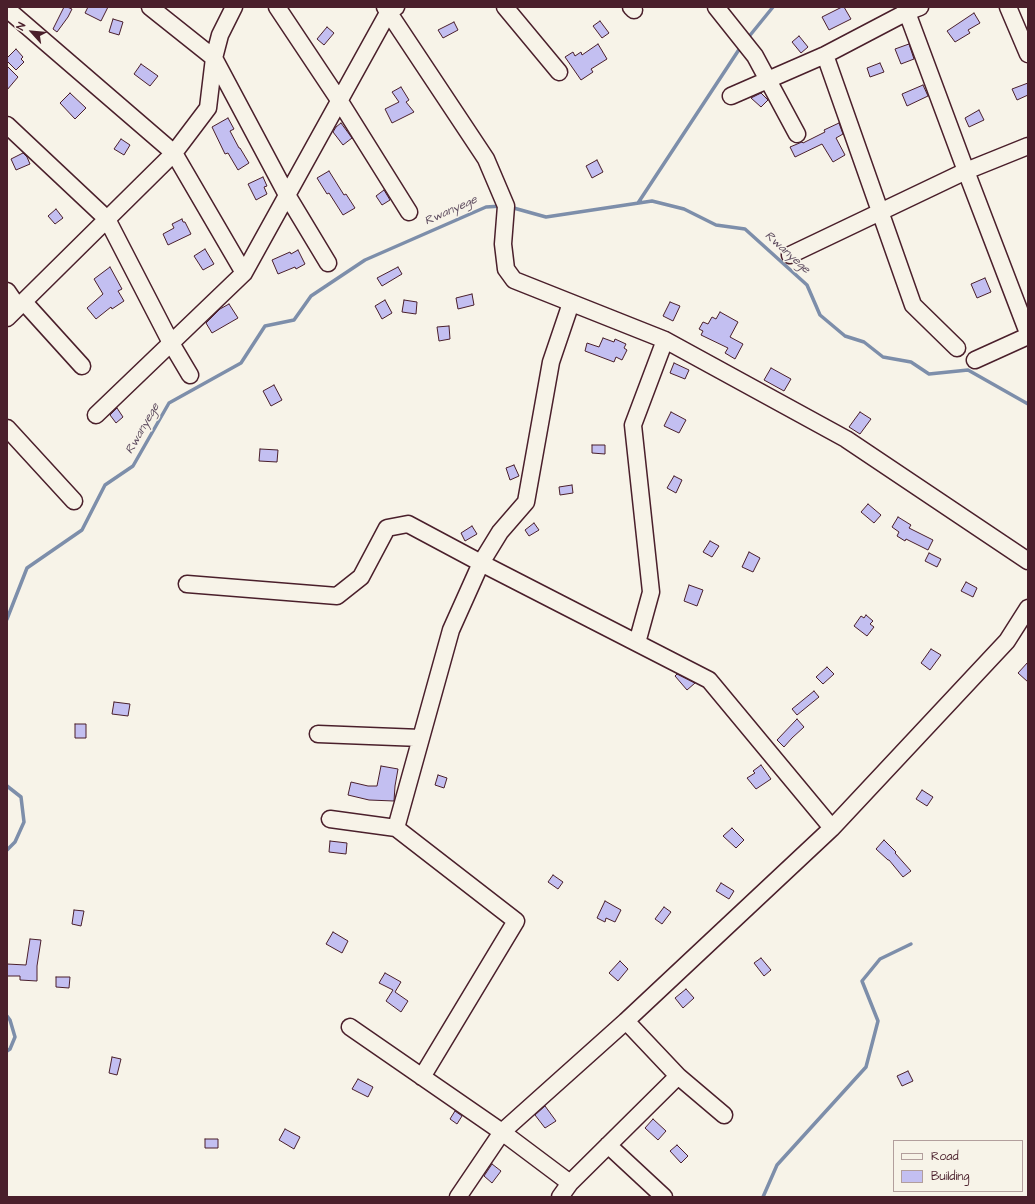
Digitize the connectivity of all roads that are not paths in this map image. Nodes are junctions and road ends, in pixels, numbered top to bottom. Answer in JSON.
{"nodes":[{"id":1,"x":150,"y":7,"type":"edge"},
{"id":2,"x":234,"y":7,"type":"edge"},
{"id":3,"x":277,"y":7,"type":"edge"},
{"id":4,"x":505,"y":7,"type":"edge"},
{"id":5,"x":716,"y":7,"type":"edge"},
{"id":6,"x":1008,"y":7,"type":"edge"},
{"id":7,"x":390,"y":8,"type":"edge"},
{"id":8,"x":7,"y":9,"type":"edge"},
{"id":9,"x":911,"y":9,"type":"edge"},
{"id":10,"x":1028,"y":54,"type":"edge"},
{"id":11,"x":825,"y":55,"type":"junction"},
{"id":12,"x":214,"y":58,"type":"junction"},
{"id":13,"x":559,"y":72,"type":"dead end"},
{"id":14,"x":768,"y":79,"type":"junction"},
{"id":15,"x":731,"y":96,"type":"dead end"},
{"id":16,"x":339,"y":100,"type":"junction"},
{"id":17,"x":7,"y":125,"type":"edge"},
{"id":18,"x":797,"y":134,"type":"dead end"},
{"id":19,"x":1028,"y":146,"type":"edge"},
{"id":20,"x":174,"y":153,"type":"junction"},
{"id":21,"x":966,"y":171,"type":"junction"},
{"id":22,"x":287,"y":195,"type":"junction"},
{"id":23,"x":409,"y":212,"type":"dead end"},
{"id":24,"x":880,"y":212,"type":"junction"},
{"id":25,"x":107,"y":220,"type":"junction"},
{"id":26,"x":790,"y":255,"type":"dead end"},
{"id":27,"x":328,"y":263,"type":"dead end"},
{"id":28,"x":244,"y":273,"type":"junction"},
{"id":29,"x":7,"y":290,"type":"edge"},
{"id":30,"x":571,"y":303,"type":"junction"},
{"id":31,"x":16,"y":309,"type":"edge"},
{"id":32,"x":1028,"y":332,"type":"edge"},
{"id":33,"x":1028,"y":336,"type":"edge"},
{"id":34,"x":665,"y":340,"type":"junction"},
{"id":35,"x":171,"y":343,"type":"junction"},
{"id":36,"x":957,"y":348,"type":"dead end"},
{"id":37,"x":975,"y":360,"type":"dead end"},
{"id":38,"x":82,"y":366,"type":"dead end"},
{"id":39,"x":190,"y":375,"type":"dead end"},
{"id":40,"x":96,"y":415,"type":"dead end"},
{"id":41,"x":7,"y":428,"type":"edge"},
{"id":42,"x":74,"y":501,"type":"dead end"},
{"id":43,"x":1028,"y":561,"type":"edge"},
{"id":44,"x":481,"y":563,"type":"junction"},
{"id":45,"x":187,"y":584,"type":"dead end"},
{"id":46,"x":1028,"y":608,"type":"edge"},
{"id":47,"x":637,"y":643,"type":"junction"},
{"id":48,"x":318,"y":734,"type":"dead end"},
{"id":49,"x":421,"y":738,"type":"junction"},
{"id":50,"x":330,"y":819,"type":"dead end"},
{"id":51,"x":396,"y":828,"type":"junction"},
{"id":52,"x":832,"y":828,"type":"junction"},
{"id":53,"x":626,"y":1021,"type":"junction"},
{"id":54,"x":350,"y":1027,"type":"dead end"},
{"id":55,"x":678,"y":1076,"type":"junction"},
{"id":56,"x":422,"y":1077,"type":"junction"},
{"id":57,"x":724,"y":1115,"type":"dead end"},
{"id":58,"x":502,"y":1132,"type":"junction"},
{"id":59,"x":608,"y":1145,"type":"junction"},
{"id":60,"x":570,"y":1183,"type":"junction"},
{"id":61,"x":458,"y":1197,"type":"edge"},
{"id":62,"x":560,"y":1197,"type":"edge"},
{"id":63,"x":664,"y":1197,"type":"edge"}],
"edges":[{"from":1,"to":12,"type":"street"},
{"from":2,"to":12,"type":"street"},
{"from":3,"to":16,"type":"street"},
{"from":4,"to":13,"type":"street"},
{"from":5,"to":14,"type":"street"},
{"from":6,"to":10,"type":"street"},
{"from":7,"to":16,"type":"street"},
{"from":7,"to":30,"type":"street"},
{"from":8,"to":20,"type":"street"},
{"from":9,"to":11,"type":"street"},
{"from":9,"to":21,"type":"street"},
{"from":11,"to":14,"type":"street"},
{"from":11,"to":24,"type":"street"},
{"from":12,"to":20,"type":"street"},
{"from":12,"to":22,"type":"street"},
{"from":14,"to":15,"type":"street"},
{"from":14,"to":18,"type":"street"},
{"from":16,"to":22,"type":"street"},
{"from":16,"to":23,"type":"street"},
{"from":17,"to":25,"type":"street"},
{"from":19,"to":21,"type":"street"},
{"from":20,"to":25,"type":"street"},
{"from":20,"to":28,"type":"street"},
{"from":21,"to":24,"type":"street"},
{"from":21,"to":32,"type":"street"},
{"from":22,"to":27,"type":"street"},
{"from":22,"to":28,"type":"street"},
{"from":24,"to":26,"type":"street"},
{"from":24,"to":36,"type":"street"},
{"from":25,"to":31,"type":"street"},
{"from":25,"to":35,"type":"street"},
{"from":28,"to":35,"type":"street"},
{"from":29,"to":31,"type":"street"},
{"from":30,"to":34,"type":"street"},
{"from":30,"to":44,"type":"street"},
{"from":31,"to":38,"type":"street"},
{"from":33,"to":37,"type":"street"},
{"from":34,"to":43,"type":"street"},
{"from":34,"to":47,"type":"street"},
{"from":35,"to":39,"type":"street"},
{"from":35,"to":40,"type":"street"},
{"from":41,"to":42,"type":"street"},
{"from":44,"to":45,"type":"street"},
{"from":44,"to":47,"type":"street"},
{"from":44,"to":49,"type":"street"},
{"from":46,"to":52,"type":"street"},
{"from":47,"to":52,"type":"street"},
{"from":48,"to":49,"type":"street"},
{"from":49,"to":51,"type":"street"},
{"from":50,"to":51,"type":"street"},
{"from":51,"to":56,"type":"street"},
{"from":52,"to":53,"type":"street"},
{"from":53,"to":55,"type":"street"},
{"from":53,"to":58,"type":"street"},
{"from":54,"to":56,"type":"street"},
{"from":55,"to":57,"type":"street"},
{"from":55,"to":59,"type":"street"},
{"from":56,"to":58,"type":"street"},
{"from":58,"to":60,"type":"street"},
{"from":58,"to":61,"type":"street"},
{"from":59,"to":60,"type":"street"},
{"from":59,"to":63,"type":"street"},
{"from":60,"to":62,"type":"street"}]}
